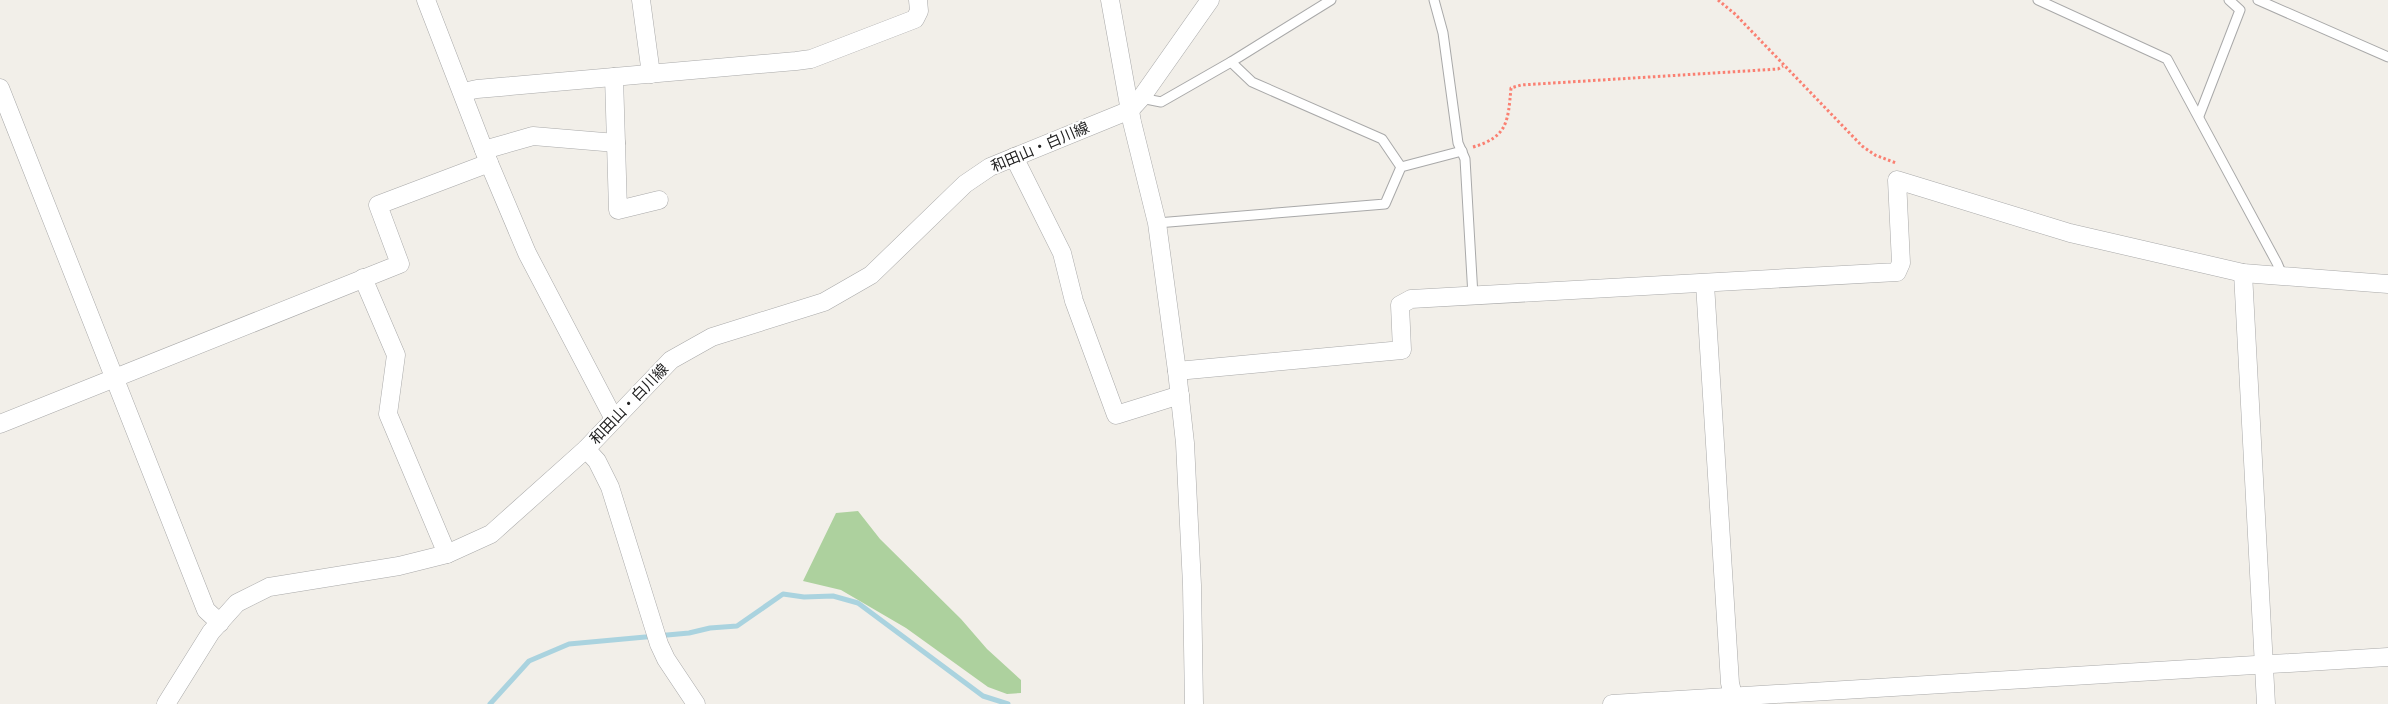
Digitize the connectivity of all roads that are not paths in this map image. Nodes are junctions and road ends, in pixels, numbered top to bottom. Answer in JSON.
{"nodes":[{"id":1,"x":427,"y":0,"type":"edge"},
{"id":2,"x":641,"y":0,"type":"edge"},
{"id":3,"x":918,"y":0,"type":"edge"},
{"id":4,"x":1110,"y":0,"type":"edge"},
{"id":5,"x":1210,"y":0,"type":"edge"},
{"id":6,"x":1331,"y":0,"type":"edge"},
{"id":7,"x":1434,"y":0,"type":"edge"},
{"id":8,"x":2038,"y":0,"type":"edge"},
{"id":9,"x":2229,"y":0,"type":"edge"},
{"id":10,"x":2258,"y":0,"type":"edge"},
{"id":11,"x":2388,"y":57,"type":"edge"},
{"id":12,"x":1231,"y":62,"type":"junction"},
{"id":13,"x":651,"y":74,"type":"junction"},
{"id":14,"x":614,"y":77,"type":"junction"},
{"id":15,"x":0,"y":88,"type":"edge"},
{"id":16,"x":463,"y":92,"type":"junction"},
{"id":17,"x":1135,"y":104,"type":"junction"},
{"id":18,"x":2199,"y":116,"type":"junction"},
{"id":19,"x":616,"y":143,"type":"junction"},
{"id":20,"x":1462,"y":151,"type":"junction"},
{"id":21,"x":487,"y":157,"type":"junction"},
{"id":22,"x":1014,"y":157,"type":"junction"},
{"id":23,"x":1401,"y":167,"type":"junction"},
{"id":24,"x":660,"y":200,"type":"dead end"},
{"id":25,"x":1157,"y":223,"type":"junction"},
{"id":26,"x":2243,"y":273,"type":"junction"},
{"id":27,"x":2283,"y":277,"type":"junction"},
{"id":28,"x":363,"y":278,"type":"junction"},
{"id":29,"x":1705,"y":284,"type":"junction"},
{"id":30,"x":2388,"y":284,"type":"edge"},
{"id":31,"x":1473,"y":296,"type":"junction"},
{"id":32,"x":1177,"y":370,"type":"junction"},
{"id":33,"x":114,"y":378,"type":"junction"},
{"id":34,"x":1180,"y":395,"type":"junction"},
{"id":35,"x":614,"y":419,"type":"junction"},
{"id":36,"x":0,"y":424,"type":"edge"},
{"id":37,"x":586,"y":449,"type":"junction"},
{"id":38,"x":446,"y":554,"type":"junction"},
{"id":39,"x":220,"y":623,"type":"junction"},
{"id":40,"x":2388,"y":656,"type":"edge"},
{"id":41,"x":2264,"y":663,"type":"junction"},
{"id":42,"x":1734,"y":700,"type":"edge"},
{"id":43,"x":166,"y":704,"type":"edge"},
{"id":44,"x":696,"y":704,"type":"edge"},
{"id":45,"x":1194,"y":704,"type":"edge"},
{"id":46,"x":1612,"y":704,"type":"edge"},
{"id":47,"x":2266,"y":704,"type":"edge"}],
"edges":[{"from":1,"to":16,"type":"street"},
{"from":2,"to":13,"type":"street"},
{"from":3,"to":13,"type":"street"},
{"from":4,"to":17,"type":"street"},
{"from":5,"to":17,"type":"street"},
{"from":6,"to":12,"type":"lane"},
{"from":7,"to":20,"type":"lane"},
{"from":8,"to":18,"type":"lane"},
{"from":9,"to":18,"type":"lane"},
{"from":10,"to":11,"type":"lane"},
{"from":12,"to":17,"type":"lane"},
{"from":12,"to":23,"type":"lane"},
{"from":13,"to":14,"type":"street"},
{"from":14,"to":16,"type":"street"},
{"from":14,"to":19,"type":"street"},
{"from":15,"to":33,"type":"street"},
{"from":16,"to":21,"type":"street"},
{"from":17,"to":22,"type":"street","name":"和田山・白川線"},
{"from":17,"to":25,"type":"street"},
{"from":18,"to":27,"type":"lane"},
{"from":19,"to":21,"type":"street"},
{"from":19,"to":24,"type":"street"},
{"from":20,"to":23,"type":"lane"},
{"from":20,"to":31,"type":"lane"},
{"from":21,"to":28,"type":"street"},
{"from":21,"to":35,"type":"street"},
{"from":22,"to":34,"type":"street"},
{"from":22,"to":35,"type":"street","name":"和田山・白川線"},
{"from":23,"to":25,"type":"lane"},
{"from":25,"to":32,"type":"street"},
{"from":26,"to":27,"type":"street"},
{"from":26,"to":29,"type":"street"},
{"from":26,"to":41,"type":"street"},
{"from":27,"to":30,"type":"street"},
{"from":28,"to":33,"type":"street"},
{"from":28,"to":38,"type":"street"},
{"from":29,"to":31,"type":"street"},
{"from":29,"to":42,"type":"street"},
{"from":31,"to":32,"type":"street"},
{"from":32,"to":34,"type":"street"},
{"from":33,"to":36,"type":"street"},
{"from":33,"to":39,"type":"street"},
{"from":34,"to":45,"type":"street"},
{"from":35,"to":37,"type":"street","name":"和田山・白川線"},
{"from":37,"to":38,"type":"street","name":"和田山・白川線"},
{"from":37,"to":44,"type":"street"},
{"from":38,"to":39,"type":"street","name":"和田山・白川線"},
{"from":39,"to":43,"type":"street","name":"和田山・白川線"},
{"from":40,"to":41,"type":"street"},
{"from":41,"to":42,"type":"street"},
{"from":41,"to":47,"type":"street"},
{"from":42,"to":46,"type":"street"}]}
